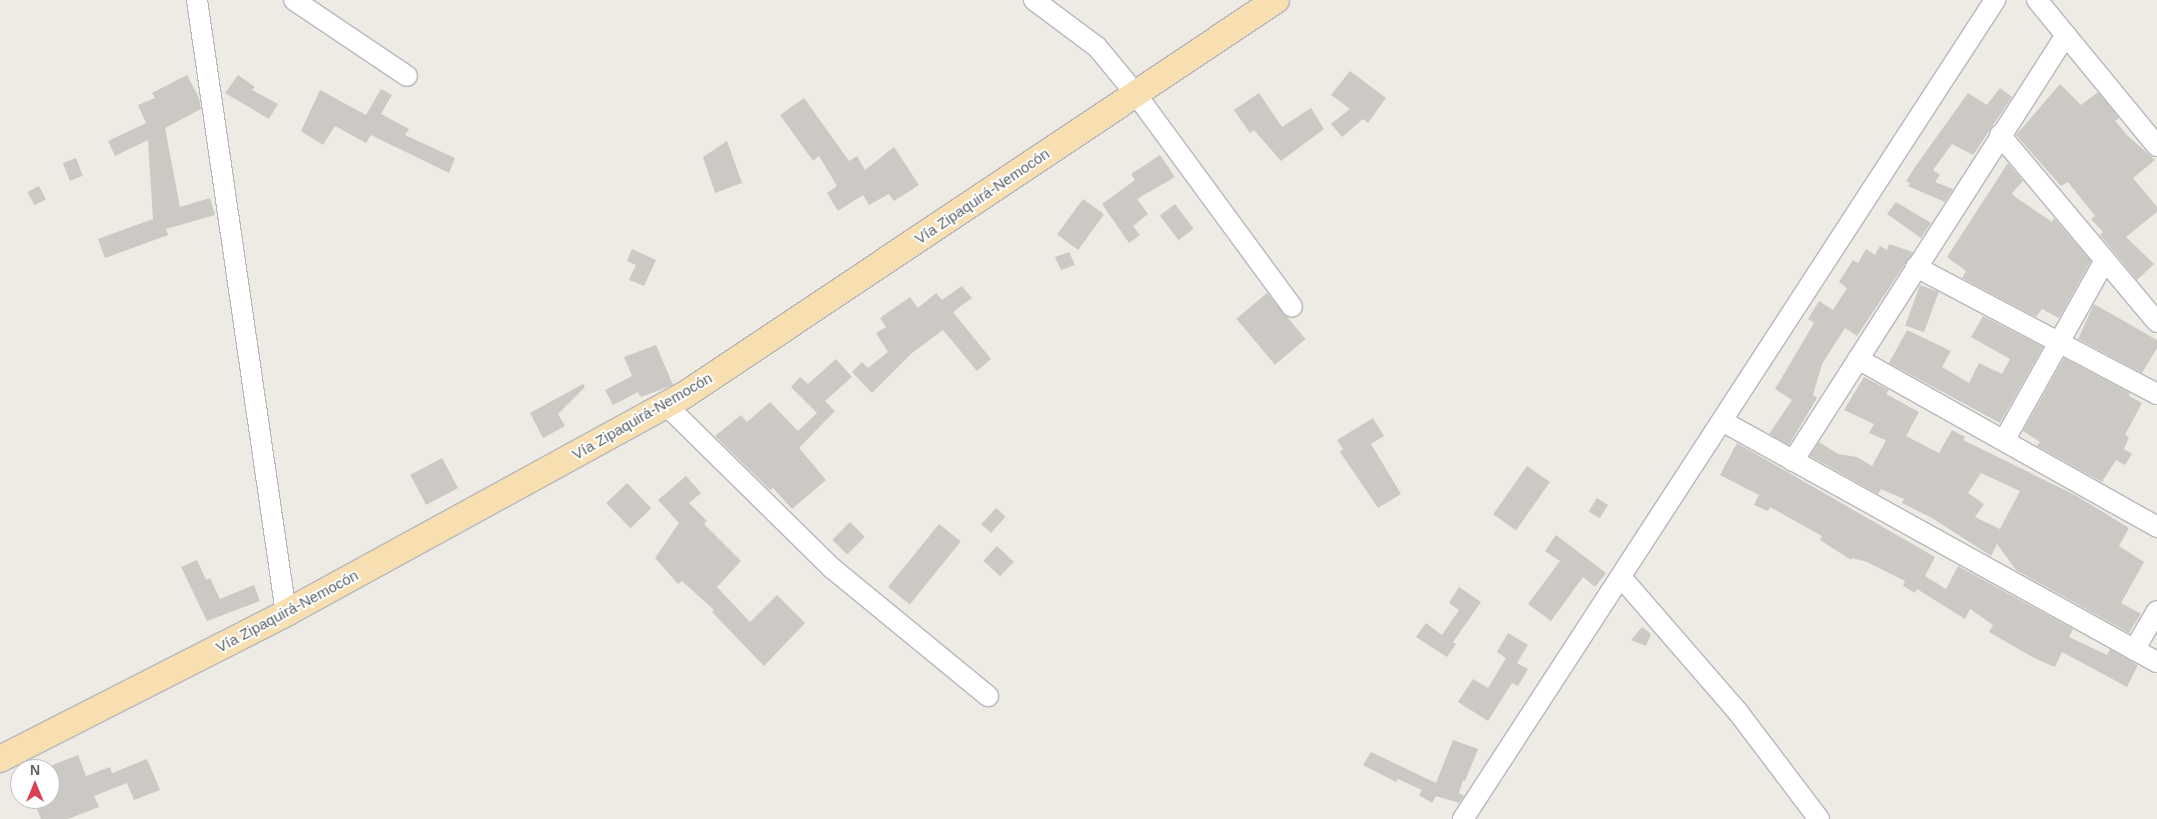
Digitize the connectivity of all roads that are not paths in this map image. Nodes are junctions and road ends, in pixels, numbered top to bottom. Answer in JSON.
{"nodes":[{"id":1,"x":197,"y":0,"type":"edge"},
{"id":2,"x":294,"y":0,"type":"edge"},
{"id":3,"x":1034,"y":0,"type":"edge"},
{"id":4,"x":1276,"y":0,"type":"edge"},
{"id":5,"x":1995,"y":0,"type":"edge"},
{"id":6,"x":2037,"y":0,"type":"edge"},
{"id":7,"x":2066,"y":35,"type":"junction"},
{"id":8,"x":407,"y":76,"type":"dead end"},
{"id":9,"x":1135,"y":93,"type":"junction"},
{"id":10,"x":2000,"y":135,"type":"junction"},
{"id":11,"x":2157,"y":146,"type":"edge"},
{"id":12,"x":2105,"y":260,"type":"junction"},
{"id":13,"x":1916,"y":267,"type":"junction"},
{"id":14,"x":1292,"y":307,"type":"dead end"},
{"id":15,"x":2157,"y":322,"type":"edge"},
{"id":16,"x":2058,"y":343,"type":"junction"},
{"id":17,"x":1858,"y":359,"type":"junction"},
{"id":18,"x":2157,"y":394,"type":"edge"},
{"id":19,"x":666,"y":405,"type":"junction"},
{"id":20,"x":1722,"y":421,"type":"junction"},
{"id":21,"x":2005,"y":439,"type":"junction"},
{"id":22,"x":1793,"y":461,"type":"junction"},
{"id":23,"x":2157,"y":527,"type":"edge"},
{"id":24,"x":1621,"y":577,"type":"junction"},
{"id":25,"x":2157,"y":611,"type":"edge"},
{"id":26,"x":286,"y":613,"type":"junction"},
{"id":27,"x":2134,"y":650,"type":"junction"},
{"id":28,"x":2157,"y":662,"type":"edge"},
{"id":29,"x":988,"y":696,"type":"dead end"},
{"id":30,"x":0,"y":759,"type":"edge"},
{"id":31,"x":1463,"y":819,"type":"edge"},
{"id":32,"x":1819,"y":819,"type":"edge"}],
"edges":[{"from":1,"to":26,"type":"street"},
{"from":2,"to":8,"type":"street"},
{"from":3,"to":9,"type":"street"},
{"from":4,"to":9,"type":"main road","name":"Vía Zipaquirá-Nemocón"},
{"from":5,"to":20,"type":"street"},
{"from":6,"to":7,"type":"street"},
{"from":7,"to":10,"type":"street"},
{"from":7,"to":11,"type":"street"},
{"from":9,"to":14,"type":"street"},
{"from":9,"to":19,"type":"main road","name":"Vía Zipaquirá-Nemocón"},
{"from":10,"to":12,"type":"street"},
{"from":10,"to":13,"type":"street"},
{"from":12,"to":15,"type":"street"},
{"from":12,"to":16,"type":"street"},
{"from":13,"to":16,"type":"street"},
{"from":13,"to":17,"type":"street"},
{"from":16,"to":18,"type":"street"},
{"from":16,"to":21,"type":"street"},
{"from":17,"to":21,"type":"street"},
{"from":17,"to":22,"type":"street"},
{"from":19,"to":26,"type":"main road","name":"Vía Zipaquirá-Nemocón"},
{"from":19,"to":29,"type":"street"},
{"from":20,"to":22,"type":"street"},
{"from":20,"to":24,"type":"street"},
{"from":21,"to":23,"type":"street"},
{"from":22,"to":27,"type":"street"},
{"from":24,"to":31,"type":"street"},
{"from":24,"to":32,"type":"street"},
{"from":25,"to":27,"type":"street"},
{"from":26,"to":30,"type":"main road","name":"Vía Zipaquirá-Nemocón"},
{"from":27,"to":28,"type":"street"}]}
